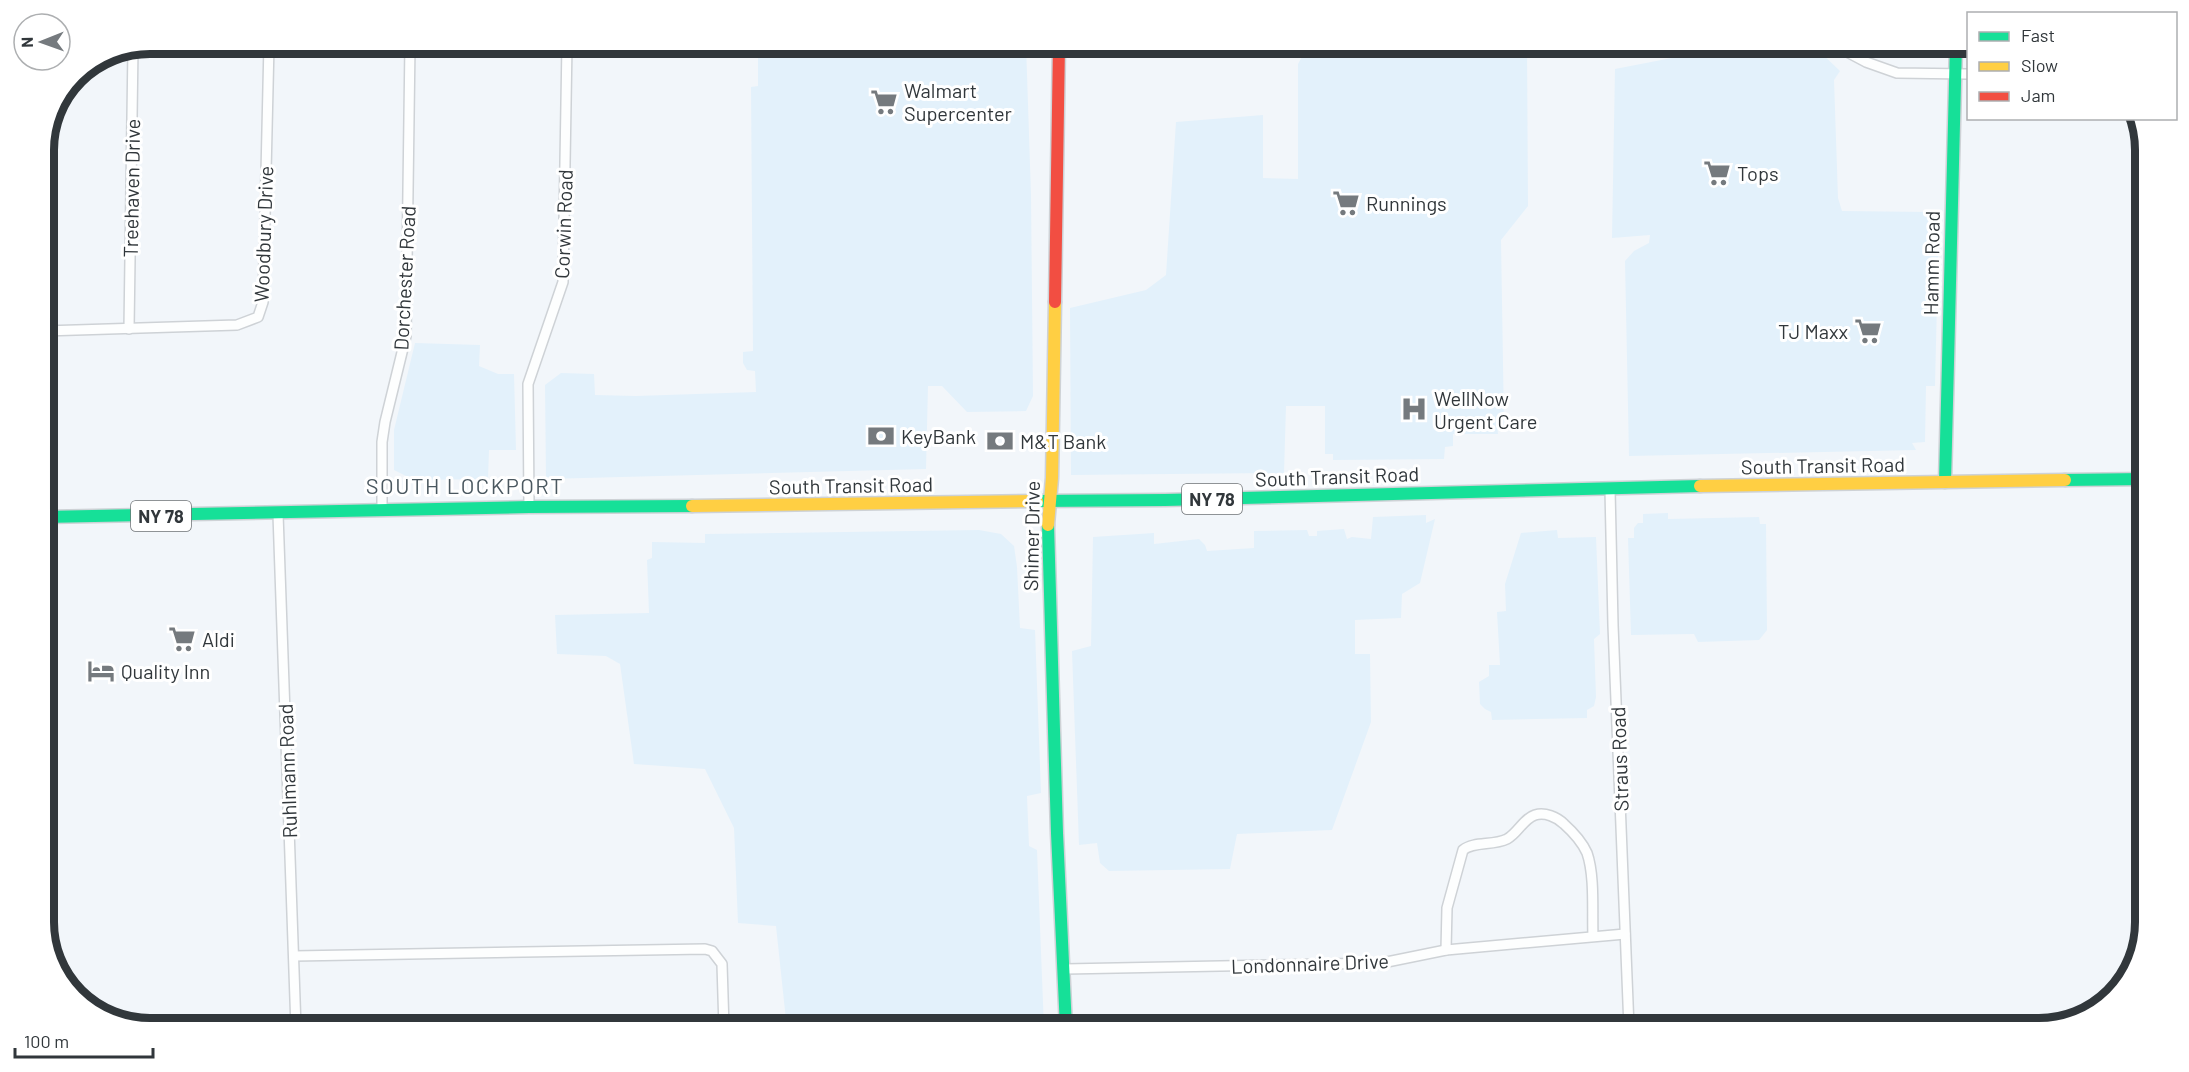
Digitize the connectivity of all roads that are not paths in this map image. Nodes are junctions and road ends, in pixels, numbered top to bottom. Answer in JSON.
{"nodes":[{"id":1,"x":269,"y":54,"type":"edge"},
{"id":2,"x":411,"y":54,"type":"edge"},
{"id":3,"x":567,"y":54,"type":"edge"},
{"id":4,"x":1059,"y":54,"type":"edge"},
{"id":5,"x":1850,"y":54,"type":"edge"},
{"id":6,"x":1956,"y":54,"type":"edge"},
{"id":7,"x":133,"y":56,"type":"edge"},
{"id":8,"x":1955,"y":74,"type":"junction"},
{"id":9,"x":1967,"y":74,"type":"edge"},
{"id":10,"x":129,"y":329,"type":"junction"},
{"id":11,"x":54,"y":331,"type":"edge"},
{"id":12,"x":2135,"y":479,"type":"edge"},
{"id":13,"x":1945,"y":483,"type":"junction"},
{"id":14,"x":1610,"y":489,"type":"junction"},
{"id":15,"x":1051,"y":500,"type":"junction"},
{"id":16,"x":529,"y":507,"type":"junction"},
{"id":17,"x":382,"y":511,"type":"junction"},
{"id":18,"x":278,"y":514,"type":"junction"},
{"id":19,"x":54,"y":517,"type":"edge"},
{"id":20,"x":1625,"y":934,"type":"junction"},
{"id":21,"x":1593,"y":936,"type":"junction"},
{"id":22,"x":1446,"y":950,"type":"junction"},
{"id":23,"x":294,"y":956,"type":"junction"},
{"id":24,"x":1065,"y":969,"type":"junction"},
{"id":25,"x":296,"y":1018,"type":"edge"},
{"id":26,"x":724,"y":1018,"type":"edge"},
{"id":27,"x":1066,"y":1018,"type":"edge"},
{"id":28,"x":1629,"y":1018,"type":"edge"}],
"edges":[{"from":1,"to":10,"type":"street","name":"Woodbury Drive"},
{"from":2,"to":17,"type":"street","name":"Dorchester Road"},
{"from":3,"to":16,"type":"street","name":"Corwin Road"},
{"from":4,"to":15,"type":"main road","name":"Shimer Drive"},
{"from":5,"to":8,"type":"street"},
{"from":6,"to":8,"type":"main road","name":"Hamm Road"},
{"from":7,"to":10,"type":"street","name":"Treehaven Drive"},
{"from":8,"to":9,"type":"street"},
{"from":8,"to":13,"type":"main road","name":"Hamm Road"},
{"from":10,"to":11,"type":"street","name":"Woodbury Drive"},
{"from":12,"to":13,"type":"main road","name":"South Transit Road","number":"NY 78"},
{"from":13,"to":14,"type":"main road","name":"South Transit Road","number":"NY 78"},
{"from":14,"to":15,"type":"main road","name":"South Transit Road","number":"NY 78"},
{"from":14,"to":20,"type":"street","name":"Straus Road"},
{"from":15,"to":16,"type":"main road","name":"South Transit Road","number":"NY 78"},
{"from":15,"to":24,"type":"main road","name":"Shimer Drive"},
{"from":16,"to":17,"type":"main road","name":"South Transit Road","number":"NY 78"},
{"from":17,"to":18,"type":"main road","name":"South Transit Road","number":"NY 78"},
{"from":18,"to":19,"type":"main road","number":"NY 78"},
{"from":18,"to":23,"type":"street","name":"Ruhlmann Road"},
{"from":20,"to":21,"type":"street","name":"Londonnaire Drive"},
{"from":20,"to":28,"type":"street","name":"Straus Road"},
{"from":21,"to":22,"type":"street","name":"Londonnaire Drive"},
{"from":21,"to":22,"type":"street"},
{"from":22,"to":24,"type":"street","name":"Londonnaire Drive"},
{"from":23,"to":25,"type":"street","name":"Ruhlmann Road"},
{"from":23,"to":26,"type":"street"},
{"from":24,"to":27,"type":"main road","name":"Shimer Drive"}]}
